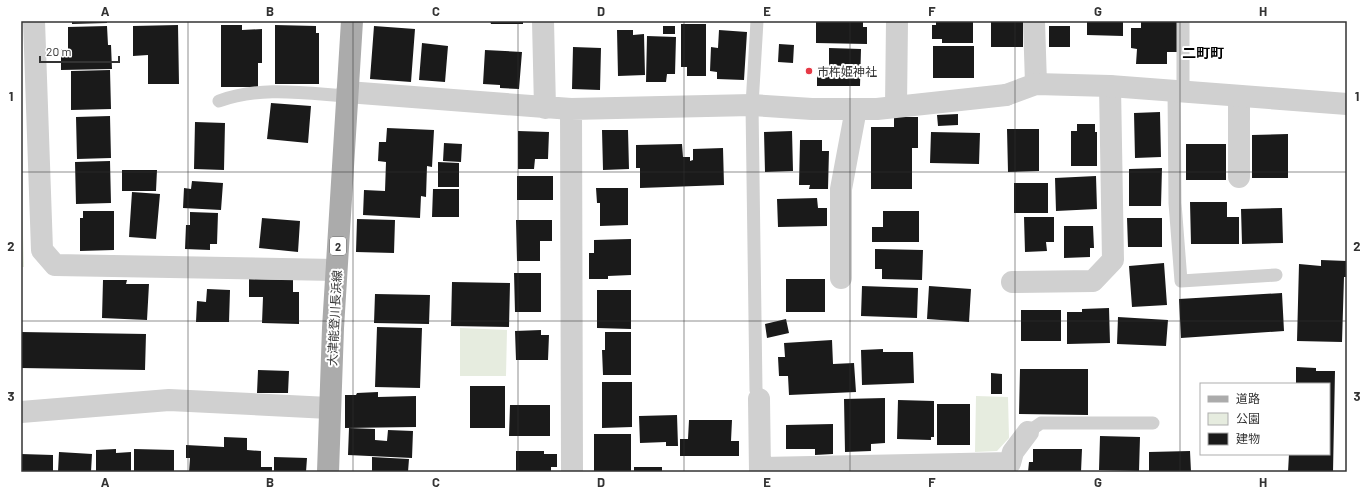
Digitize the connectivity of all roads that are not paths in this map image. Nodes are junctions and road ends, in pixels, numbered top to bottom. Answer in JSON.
{"nodes":[{"id":1,"x":34,"y":21,"type":"edge"},
{"id":2,"x":352,"y":21,"type":"edge"},
{"id":3,"x":543,"y":21,"type":"edge"},
{"id":4,"x":757,"y":21,"type":"edge"},
{"id":5,"x":897,"y":21,"type":"edge"},
{"id":6,"x":1034,"y":21,"type":"edge"},
{"id":7,"x":1184,"y":21,"type":"edge"},
{"id":8,"x":1036,"y":84,"type":"junction"},
{"id":9,"x":1110,"y":86,"type":"junction"},
{"id":10,"x":1178,"y":91,"type":"junction"},
{"id":11,"x":347,"y":94,"type":"junction"},
{"id":12,"x":1239,"y":96,"type":"junction"},
{"id":13,"x":219,"y":101,"type":"dead end"},
{"id":14,"x":1347,"y":104,"type":"edge"},
{"id":15,"x":752,"y":105,"type":"junction"},
{"id":16,"x":896,"y":106,"type":"junction"},
{"id":17,"x":545,"y":108,"type":"junction"},
{"id":18,"x":571,"y":109,"type":"junction"},
{"id":19,"x":856,"y":109,"type":"junction"},
{"id":20,"x":29,"y":131,"type":"edge"},
{"id":21,"x":1239,"y":177,"type":"dead end"},
{"id":22,"x":336,"y":270,"type":"junction"},
{"id":23,"x":1276,"y":275,"type":"dead end"},
{"id":24,"x":841,"y":278,"type":"dead end"},
{"id":25,"x":1012,"y":282,"type":"dead end"},
{"id":26,"x":758,"y":400,"type":"joint"},
{"id":27,"x":329,"y":408,"type":"junction"},
{"id":28,"x":21,"y":412,"type":"edge"},
{"id":29,"x":1153,"y":423,"type":"dead end"},
{"id":30,"x":1028,"y":432,"type":"joint"},
{"id":31,"x":1012,"y":467,"type":"edge"},
{"id":32,"x":760,"y":470,"type":"edge"},
{"id":33,"x":328,"y":472,"type":"edge"},
{"id":34,"x":572,"y":472,"type":"edge"}],
"edges":[{"from":1,"to":20,"type":"street"},
{"from":2,"to":11,"type":"main road","name":"大津能登川長浜線","number":"2"},
{"from":3,"to":17,"type":"street"},
{"from":4,"to":15,"type":"lane"},
{"from":5,"to":16,"type":"street"},
{"from":6,"to":8,"type":"street"},
{"from":7,"to":10,"type":"lane"},
{"from":8,"to":9,"type":"street"},
{"from":8,"to":16,"type":"street"},
{"from":9,"to":10,"type":"street"},
{"from":9,"to":25,"type":"street"},
{"from":10,"to":12,"type":"street"},
{"from":10,"to":23,"type":"lane"},
{"from":11,"to":13,"type":"lane"},
{"from":11,"to":17,"type":"street"},
{"from":11,"to":22,"type":"main road","name":"大津能登川長浜線","number":"2"},
{"from":12,"to":14,"type":"street"},
{"from":12,"to":21,"type":"street"},
{"from":15,"to":18,"type":"street"},
{"from":15,"to":19,"type":"street"},
{"from":15,"to":26,"type":"lane"},
{"from":16,"to":19,"type":"street"},
{"from":17,"to":18,"type":"street"},
{"from":18,"to":34,"type":"street"},
{"from":19,"to":24,"type":"street"},
{"from":20,"to":22,"type":"street"},
{"from":22,"to":27,"type":"main road","name":"大津能登川長浜線","number":"2"},
{"from":26,"to":32,"type":"street"},
{"from":27,"to":28,"type":"street"},
{"from":27,"to":33,"type":"main road","name":"大津能登川長浜線","number":"2"},
{"from":29,"to":30,"type":"lane"},
{"from":30,"to":31,"type":"street"},
{"from":31,"to":32,"type":"street"}]}
